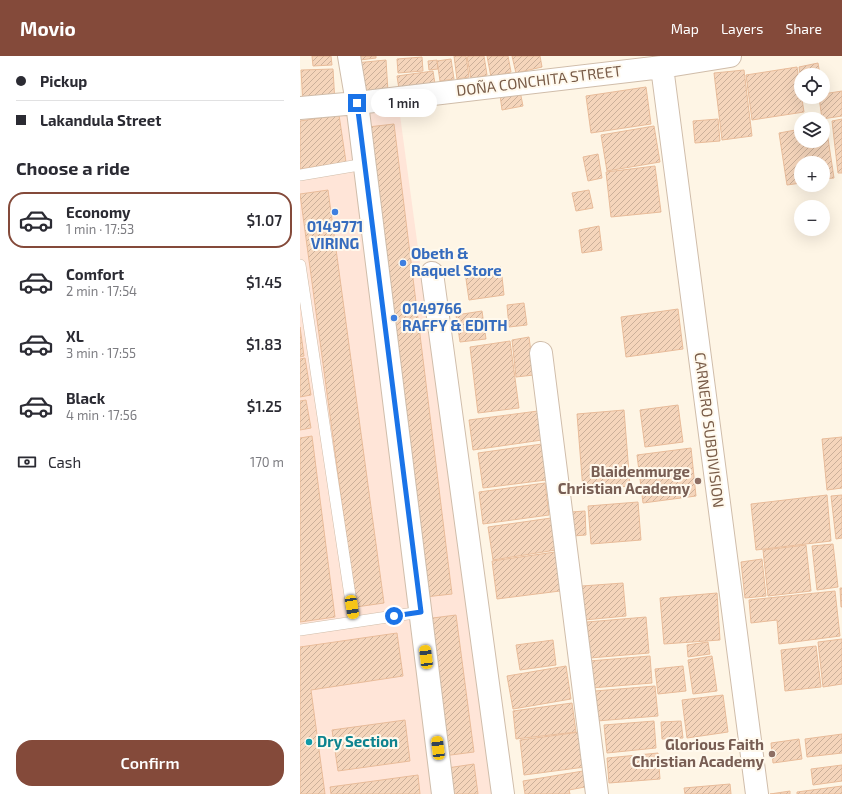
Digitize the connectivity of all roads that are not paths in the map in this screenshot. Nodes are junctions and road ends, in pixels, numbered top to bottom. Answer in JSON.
{"nodes":[{"id":1,"x":349,"y":56,"type":"edge"},
{"id":2,"x":730,"y":56,"type":"edge"},
{"id":3,"x":662,"y":67,"type":"junction"},
{"id":4,"x":357,"y":103,"type":"junction"},
{"id":5,"x":300,"y":108,"type":"edge"},
{"id":6,"x":365,"y":164,"type":"junction"},
{"id":7,"x":300,"y":175,"type":"edge"},
{"id":8,"x":300,"y":265,"type":"edge"},
{"id":9,"x":432,"y":273,"type":"dead end"},
{"id":10,"x":541,"y":353,"type":"dead end"},
{"id":11,"x":421,"y":612,"type":"junction"},
{"id":12,"x":354,"y":622,"type":"junction"},
{"id":13,"x":300,"y":630,"type":"edge"},
{"id":14,"x":444,"y":794,"type":"edge"},
{"id":15,"x":503,"y":794,"type":"edge"},
{"id":16,"x":597,"y":794,"type":"edge"},
{"id":17,"x":757,"y":794,"type":"edge"}],
"edges":[{"from":1,"to":4,"type":"street"},
{"from":2,"to":3,"type":"street","name":"DOÑA CONCHITA STREET"},
{"from":3,"to":4,"type":"street","name":"DOÑA CONCHITA STREET"},
{"from":3,"to":17,"type":"street","name":"CARNERO SUBDIVISION"},
{"from":4,"to":5,"type":"street","name":"DOÑA CONCHITA STREET"},
{"from":4,"to":6,"type":"street"},
{"from":6,"to":7,"type":"lane"},
{"from":6,"to":11,"type":"street"},
{"from":8,"to":12,"type":"lane"},
{"from":9,"to":15,"type":"street"},
{"from":10,"to":16,"type":"street"},
{"from":11,"to":12,"type":"lane"},
{"from":11,"to":14,"type":"street"},
{"from":12,"to":13,"type":"lane"}]}
